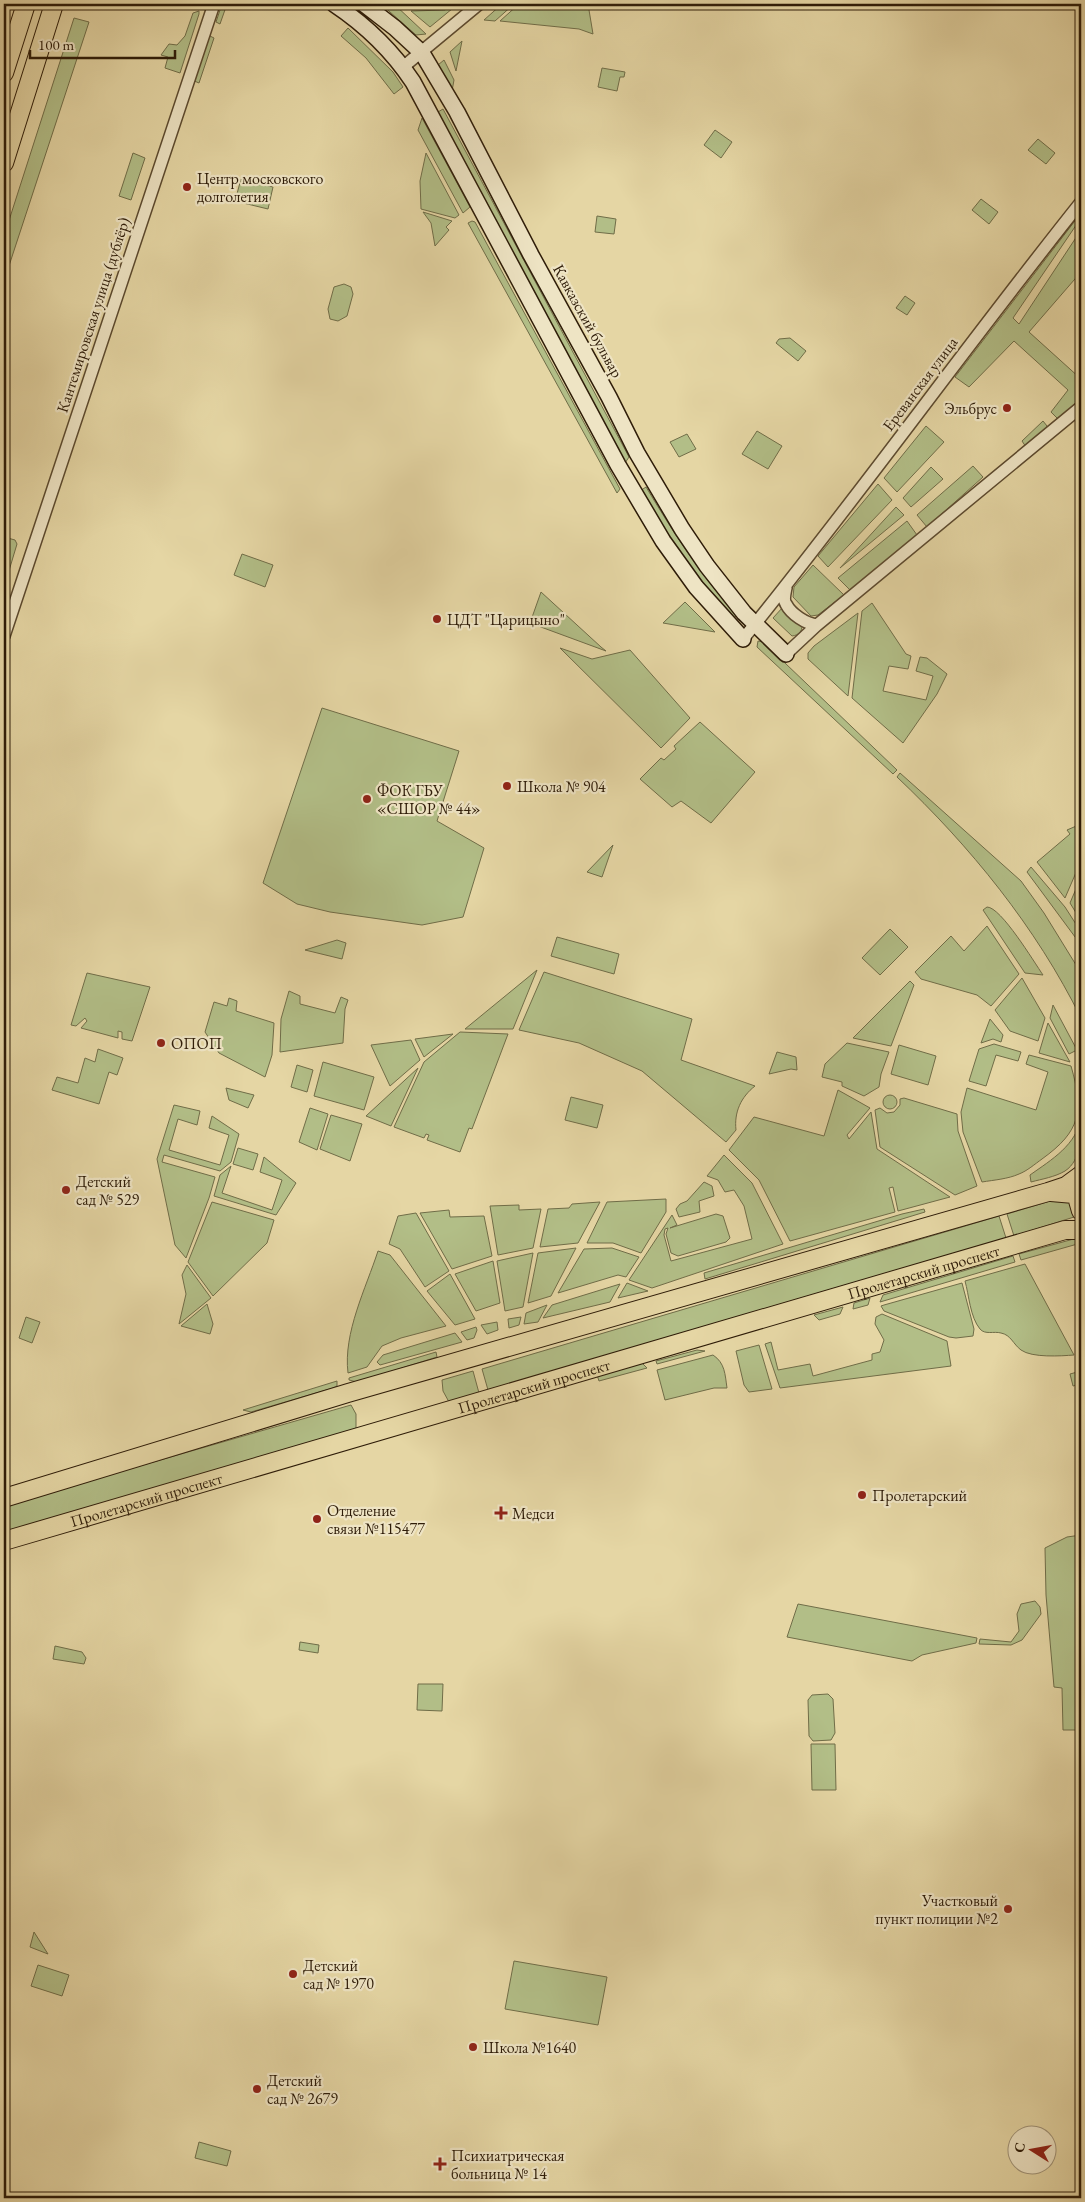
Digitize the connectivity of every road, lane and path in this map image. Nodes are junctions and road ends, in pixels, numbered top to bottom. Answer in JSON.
{"nodes":[{"id":1,"x":26,"y":4,"type":"edge"},
{"id":2,"x":54,"y":4,"type":"edge"},
{"id":3,"x":214,"y":4,"type":"edge"},
{"id":4,"x":334,"y":4,"type":"edge"},
{"id":5,"x":364,"y":4,"type":"edge"},
{"id":6,"x":479,"y":4,"type":"edge"},
{"id":7,"x":422,"y":53,"type":"junction"},
{"id":8,"x":403,"y":67,"type":"junction"},
{"id":9,"x":4,"y":73,"type":"edge"},
{"id":10,"x":4,"y":163,"type":"edge"},
{"id":11,"x":1081,"y":202,"type":"edge"},
{"id":12,"x":1081,"y":408,"type":"edge"},
{"id":13,"x":637,"y":453,"type":"junction"},
{"id":14,"x":618,"y":465,"type":"junction"},
{"id":15,"x":657,"y":486,"type":"junction"},
{"id":16,"x":638,"y":498,"type":"junction"},
{"id":17,"x":786,"y":587,"type":"junction"},
{"id":18,"x":755,"y":624,"type":"junction"},
{"id":19,"x":816,"y":625,"type":"junction"},
{"id":20,"x":4,"y":636,"type":"edge"},
{"id":21,"x":743,"y":639,"type":"joint"},
{"id":22,"x":786,"y":654,"type":"joint"},
{"id":23,"x":1081,"y":1174,"type":"edge"},
{"id":24,"x":1048,"y":1192,"type":"junction"},
{"id":25,"x":1081,"y":1212,"type":"edge"},
{"id":26,"x":1073,"y":1230,"type":"edge"},
{"id":27,"x":4,"y":1498,"type":"edge"},
{"id":28,"x":4,"y":1541,"type":"edge"}],
"edges":[{"from":1,"to":9,"type":"main road"},
{"from":2,"to":10,"type":"main road"},
{"from":3,"to":20,"type":"street","name":"Кантемировская улица (дублёр)"},
{"from":4,"to":8,"type":"main road"},
{"from":5,"to":7,"type":"main road","name":"Кавказский бульвар"},
{"from":6,"to":7,"type":"street"},
{"from":7,"to":8,"type":"street"},
{"from":7,"to":13,"type":"main road","name":"Кавказский бульвар"},
{"from":8,"to":14,"type":"main road"},
{"from":11,"to":17,"type":"street","name":"Ереванская улица"},
{"from":12,"to":19,"type":"street"},
{"from":13,"to":14,"type":"main road"},
{"from":13,"to":15,"type":"main road","name":"Кавказский бульвар"},
{"from":14,"to":16,"type":"main road"},
{"from":15,"to":16,"type":"main road"},
{"from":15,"to":18,"type":"main road","name":"Кавказский бульвар"},
{"from":16,"to":21,"type":"main road"},
{"from":17,"to":18,"type":"street","name":"Ереванская улица"},
{"from":17,"to":19,"type":"street"},
{"from":18,"to":21,"type":"street","name":"Ереванская улица"},
{"from":18,"to":22,"type":"main road","name":"Кавказский бульвар"},
{"from":19,"to":22,"type":"street"},
{"from":23,"to":24,"type":"main road","name":"Пролетарский проспект"},
{"from":24,"to":25,"type":"main road","name":"Пролетарский проспект"},
{"from":24,"to":27,"type":"main road","name":"Пролетарский проспект"},
{"from":25,"to":26,"type":"main road","name":"Пролетарский проспект"},
{"from":26,"to":28,"type":"main road","name":"Пролетарский проспект"}]}
